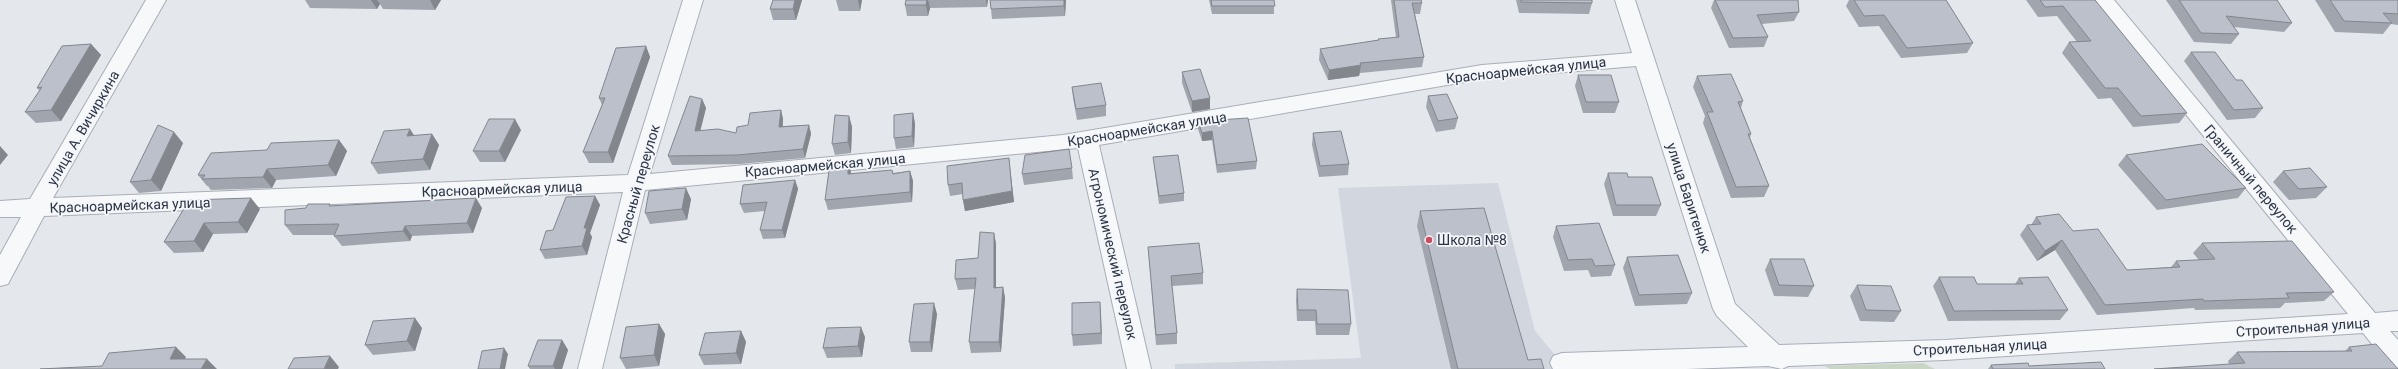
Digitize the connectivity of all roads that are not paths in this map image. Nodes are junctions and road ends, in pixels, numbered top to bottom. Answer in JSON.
{"nodes":[{"id":1,"x":156,"y":0,"type":"edge"},
{"id":2,"x":693,"y":0,"type":"edge"},
{"id":3,"x":1624,"y":0,"type":"edge"},
{"id":4,"x":2103,"y":0,"type":"edge"},
{"id":5,"x":1644,"y":59,"type":"junction"},
{"id":6,"x":1087,"y":139,"type":"junction"},
{"id":7,"x":636,"y":183,"type":"junction"},
{"id":8,"x":0,"y":209,"type":"edge"},
{"id":9,"x":36,"y":209,"type":"junction"},
{"id":10,"x":0,"y":277,"type":"edge"},
{"id":11,"x":2398,"y":321,"type":"edge"},
{"id":12,"x":2369,"y":322,"type":"junction"},
{"id":13,"x":1772,"y":356,"type":"junction"},
{"id":14,"x":2398,"y":358,"type":"edge"},
{"id":15,"x":1946,"y":360,"type":"edge"},
{"id":16,"x":1562,"y":362,"type":"dead end"},
{"id":17,"x":590,"y":369,"type":"edge"},
{"id":18,"x":1139,"y":369,"type":"edge"},
{"id":19,"x":1794,"y":369,"type":"edge"}],
"edges":[{"from":1,"to":9,"type":"street","name":"улица А. Вичиркина"},
{"from":2,"to":7,"type":"street","name":"Красный переулок"},
{"from":3,"to":5,"type":"street","name":"улица Баритенюк"},
{"from":4,"to":12,"type":"street","name":"Граничный переулок"},
{"from":5,"to":6,"type":"street","name":"Красноармейская улица"},
{"from":5,"to":13,"type":"street","name":"улица Баритенюк"},
{"from":6,"to":7,"type":"street","name":"Красноармейская улица"},
{"from":6,"to":18,"type":"street","name":"Агрономический переулок"},
{"from":7,"to":9,"type":"street","name":"Красноармейская улица"},
{"from":7,"to":17,"type":"street","name":"Красный переулок"},
{"from":8,"to":9,"type":"street","name":"Красноармейская улица"},
{"from":9,"to":10,"type":"street","name":"улица А. Вичиркина"},
{"from":11,"to":12,"type":"street","name":"Строительная улица"},
{"from":12,"to":14,"type":"street","name":"Граничный переулок"},
{"from":12,"to":15,"type":"street","name":"Строительная улица"},
{"from":13,"to":15,"type":"street","name":"Строительная улица"},
{"from":13,"to":16,"type":"street","name":"Строительная улица"},
{"from":13,"to":19,"type":"street","name":"улица Баритенюк"}]}
